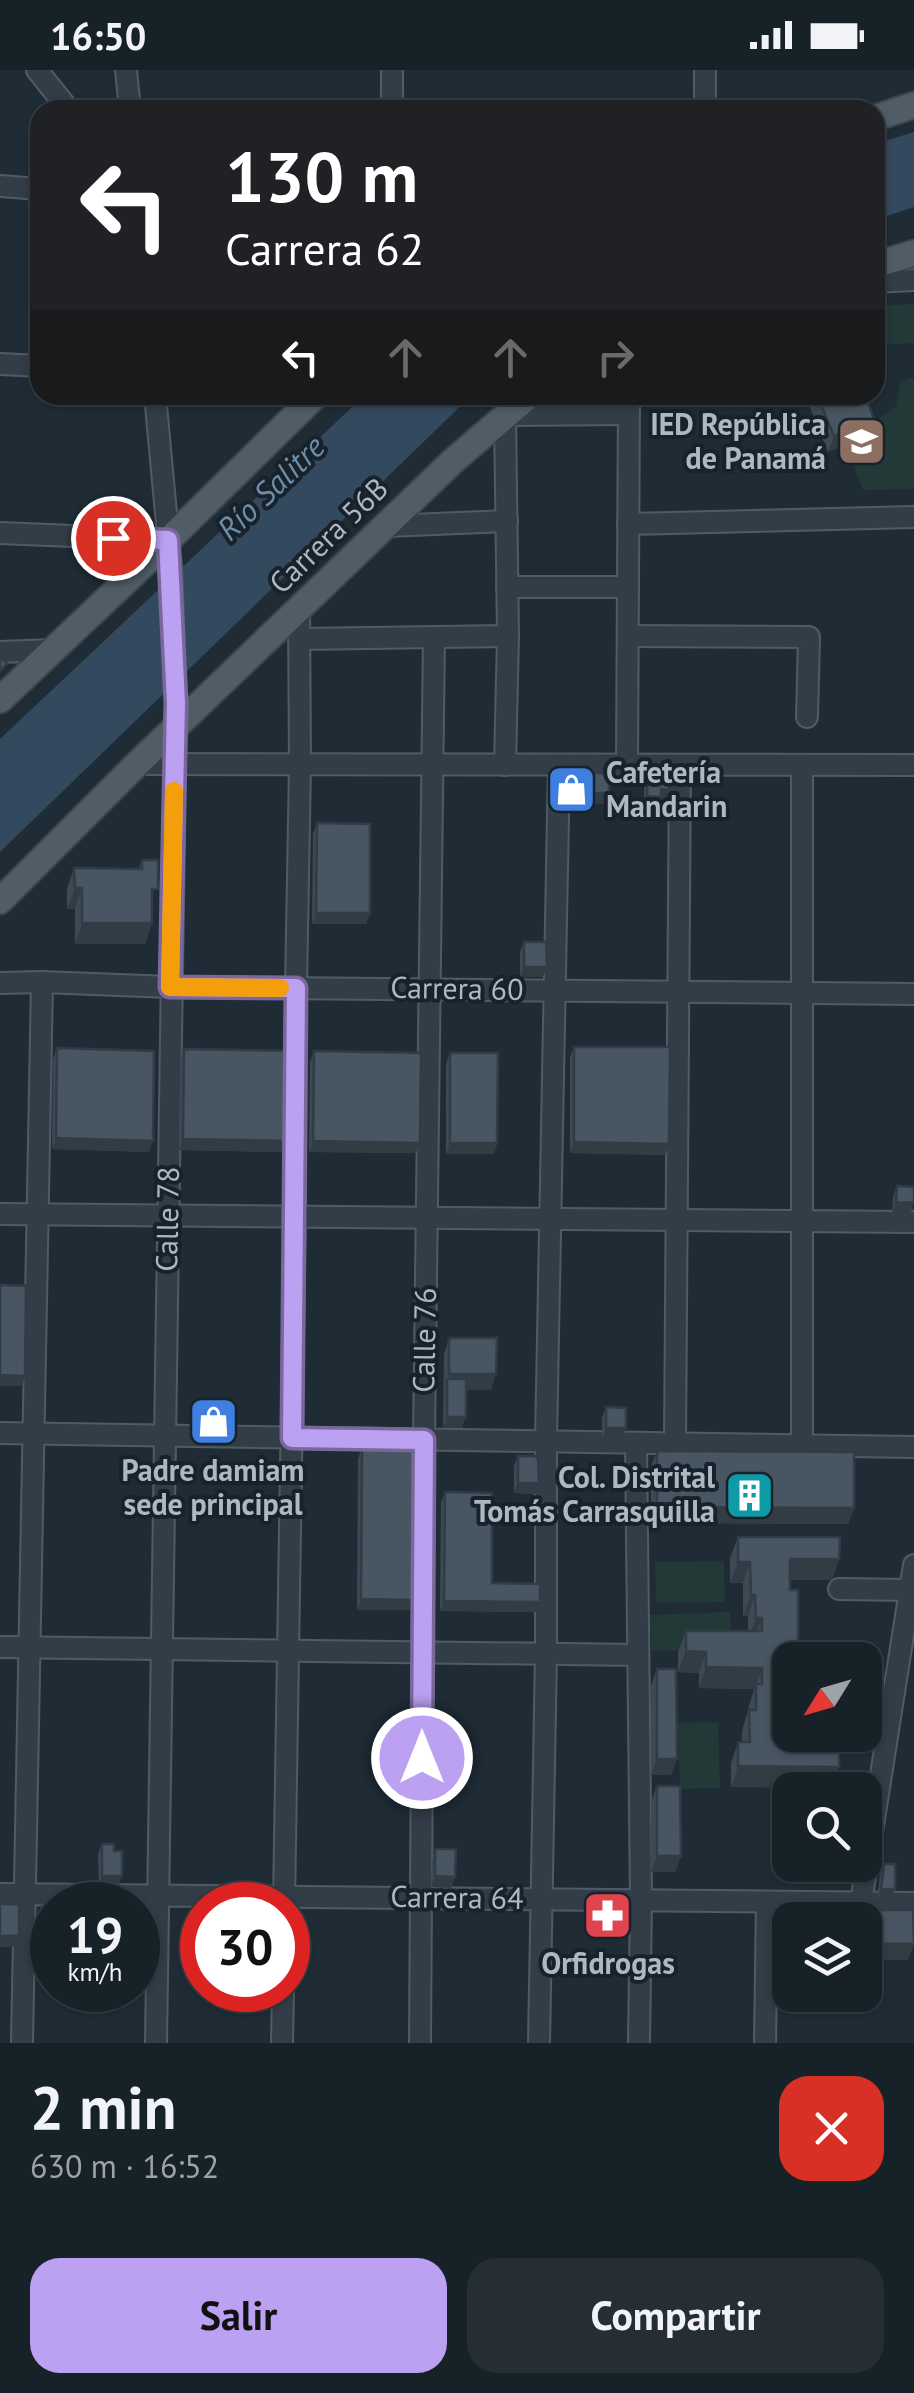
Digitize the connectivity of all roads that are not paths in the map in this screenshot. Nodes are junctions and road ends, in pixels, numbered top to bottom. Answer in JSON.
{"nodes":[{"id":1,"x":38,"y":70,"type":"edge"},
{"id":2,"x":126,"y":70,"type":"edge"},
{"id":3,"x":392,"y":70,"type":"edge"},
{"id":4,"x":704,"y":70,"type":"edge"},
{"id":5,"x":61,"y":100,"type":"edge"},
{"id":6,"x":129,"y":100,"type":"edge"},
{"id":7,"x":392,"y":100,"type":"edge"},
{"id":8,"x":704,"y":100,"type":"edge"},
{"id":9,"x":914,"y":105,"type":"edge"},
{"id":10,"x":885,"y":115,"type":"edge"},
{"id":11,"x":0,"y":186,"type":"edge"},
{"id":12,"x":30,"y":188,"type":"edge"},
{"id":13,"x":914,"y":252,"type":"edge"},
{"id":14,"x":885,"y":262,"type":"edge"},
{"id":15,"x":914,"y":280,"type":"edge"},
{"id":16,"x":885,"y":281,"type":"edge"},
{"id":17,"x":0,"y":364,"type":"edge"},
{"id":18,"x":30,"y":366,"type":"edge"},
{"id":19,"x":156,"y":405,"type":"edge"},
{"id":20,"x":306,"y":405,"type":"edge"},
{"id":21,"x":517,"y":405,"type":"edge"},
{"id":22,"x":629,"y":405,"type":"edge"},
{"id":23,"x":504,"y":415,"type":"junction"},
{"id":24,"x":914,"y":517,"type":"edge"},
{"id":25,"x":506,"y":522,"type":"junction"},
{"id":26,"x":628,"y":524,"type":"junction"},
{"id":27,"x":387,"y":526,"type":"junction"},
{"id":28,"x":0,"y":533,"type":"edge"},
{"id":29,"x":168,"y":540,"type":"junction"},
{"id":30,"x":507,"y":587,"type":"junction"},
{"id":31,"x":628,"y":587,"type":"junction"},
{"id":32,"x":299,"y":609,"type":"junction"},
{"id":33,"x":508,"y":636,"type":"junction"},
{"id":34,"x":628,"y":636,"type":"junction"},
{"id":35,"x":434,"y":637,"type":"junction"},
{"id":36,"x":299,"y":639,"type":"junction"},
{"id":37,"x":53,"y":650,"type":"junction"},
{"id":38,"x":0,"y":652,"type":"edge"},
{"id":39,"x":0,"y":700,"type":"edge"},
{"id":40,"x":176,"y":716,"type":"junction"},
{"id":41,"x":807,"y":718,"type":"dead end"},
{"id":42,"x":138,"y":764,"type":"junction"},
{"id":43,"x":300,"y":764,"type":"junction"},
{"id":44,"x":175,"y":765,"type":"junction"},
{"id":45,"x":432,"y":765,"type":"junction"},
{"id":46,"x":505,"y":765,"type":"junction"},
{"id":47,"x":559,"y":765,"type":"junction"},
{"id":48,"x":627,"y":765,"type":"junction"},
{"id":49,"x":680,"y":765,"type":"junction"},
{"id":50,"x":802,"y":765,"type":"junction"},
{"id":51,"x":914,"y":765,"type":"edge"},
{"id":52,"x":0,"y":900,"type":"edge"},
{"id":53,"x":42,"y":982,"type":"junction"},
{"id":54,"x":0,"y":983,"type":"edge"},
{"id":55,"x":170,"y":987,"type":"junction"},
{"id":56,"x":296,"y":988,"type":"junction"},
{"id":57,"x":428,"y":989,"type":"junction"},
{"id":58,"x":556,"y":990,"type":"junction"},
{"id":59,"x":677,"y":992,"type":"junction"},
{"id":60,"x":801,"y":992,"type":"junction"},
{"id":61,"x":914,"y":994,"type":"edge"},
{"id":62,"x":0,"y":1214,"type":"edge"},
{"id":63,"x":38,"y":1214,"type":"junction"},
{"id":64,"x":168,"y":1215,"type":"junction"},
{"id":65,"x":296,"y":1216,"type":"junction"},
{"id":66,"x":427,"y":1217,"type":"junction"},
{"id":67,"x":551,"y":1218,"type":"junction"},
{"id":68,"x":676,"y":1220,"type":"junction"},
{"id":69,"x":802,"y":1221,"type":"junction"},
{"id":70,"x":914,"y":1222,"type":"edge"},
{"id":71,"x":0,"y":1433,"type":"edge"},
{"id":72,"x":34,"y":1434,"type":"junction"},
{"id":73,"x":165,"y":1436,"type":"junction"},
{"id":74,"x":292,"y":1438,"type":"junction"},
{"id":75,"x":424,"y":1440,"type":"junction"},
{"id":76,"x":546,"y":1441,"type":"junction"},
{"id":77,"x":636,"y":1442,"type":"junction"},
{"id":78,"x":674,"y":1443,"type":"junction"},
{"id":79,"x":802,"y":1445,"type":"junction"},
{"id":80,"x":914,"y":1446,"type":"edge"},
{"id":81,"x":914,"y":1565,"type":"edge"},
{"id":82,"x":839,"y":1589,"type":"dead end"},
{"id":83,"x":910,"y":1590,"type":"junction"},
{"id":84,"x":0,"y":1648,"type":"edge"},
{"id":85,"x":30,"y":1648,"type":"junction"},
{"id":86,"x":162,"y":1650,"type":"junction"},
{"id":87,"x":289,"y":1651,"type":"junction"},
{"id":88,"x":422,"y":1652,"type":"junction"},
{"id":89,"x":546,"y":1654,"type":"junction"},
{"id":90,"x":638,"y":1655,"type":"junction"},
{"id":91,"x":906,"y":1675,"type":"edge"},
{"id":92,"x":158,"y":1882,"type":"edge"},
{"id":93,"x":284,"y":1882,"type":"edge"},
{"id":94,"x":0,"y":1894,"type":"edge"},
{"id":95,"x":25,"y":1894,"type":"junction"},
{"id":96,"x":30,"y":1894,"type":"edge"},
{"id":97,"x":421,"y":1898,"type":"junction"},
{"id":98,"x":542,"y":1899,"type":"junction"},
{"id":99,"x":310,"y":1900,"type":"edge"},
{"id":100,"x":641,"y":1900,"type":"junction"},
{"id":101,"x":767,"y":1902,"type":"junction"},
{"id":102,"x":772,"y":1902,"type":"edge"},
{"id":103,"x":860,"y":1902,"type":"edge"},
{"id":104,"x":882,"y":1902,"type":"edge"},
{"id":105,"x":914,"y":1903,"type":"edge"},
{"id":106,"x":156,"y":2012,"type":"edge"},
{"id":107,"x":283,"y":2012,"type":"edge"},
{"id":108,"x":22,"y":2043,"type":"edge"},
{"id":109,"x":156,"y":2043,"type":"edge"},
{"id":110,"x":282,"y":2043,"type":"edge"},
{"id":111,"x":420,"y":2043,"type":"edge"},
{"id":112,"x":539,"y":2043,"type":"edge"},
{"id":113,"x":639,"y":2043,"type":"edge"},
{"id":114,"x":764,"y":2043,"type":"edge"}],
"edges":[{"from":1,"to":5,"type":"street"},
{"from":2,"to":6,"type":"street"},
{"from":3,"to":7,"type":"street"},
{"from":4,"to":8,"type":"street"},
{"from":9,"to":10,"type":"main road"},
{"from":11,"to":12,"type":"street"},
{"from":13,"to":14,"type":"main road"},
{"from":15,"to":16,"type":"street"},
{"from":17,"to":18,"type":"street"},
{"from":19,"to":29,"type":"street","name":"Calle 78"},
{"from":20,"to":29,"type":"main road"},
{"from":21,"to":23,"type":"main road","name":"Carrera 56B"},
{"from":22,"to":23,"type":"street"},
{"from":22,"to":26,"type":"street"},
{"from":23,"to":25,"type":"street"},
{"from":23,"to":27,"type":"main road","name":"Carrera 56B"},
{"from":24,"to":26,"type":"street"},
{"from":25,"to":27,"type":"street"},
{"from":25,"to":30,"type":"street"},
{"from":26,"to":31,"type":"street"},
{"from":27,"to":32,"type":"main road","name":"Carrera 56B"},
{"from":28,"to":29,"type":"street"},
{"from":29,"to":37,"type":"main road"},
{"from":29,"to":40,"type":"street","name":"Calle 78"},
{"from":30,"to":31,"type":"street"},
{"from":30,"to":33,"type":"street"},
{"from":31,"to":34,"type":"street"},
{"from":32,"to":36,"type":"street"},
{"from":32,"to":40,"type":"main road","name":"Carrera 56B"},
{"from":33,"to":35,"type":"street"},
{"from":33,"to":46,"type":"street"},
{"from":34,"to":41,"type":"street"},
{"from":34,"to":48,"type":"street"},
{"from":35,"to":36,"type":"street"},
{"from":35,"to":45,"type":"street","name":"Calle 76"},
{"from":36,"to":43,"type":"street"},
{"from":37,"to":38,"type":"street"},
{"from":37,"to":39,"type":"main road"},
{"from":40,"to":42,"type":"main road","name":"Carrera 56B"},
{"from":40,"to":44,"type":"street","name":"Calle 78"},
{"from":42,"to":44,"type":"street"},
{"from":42,"to":52,"type":"main road","name":"Carrera 56B"},
{"from":43,"to":44,"type":"street"},
{"from":43,"to":45,"type":"street"},
{"from":43,"to":56,"type":"street"},
{"from":44,"to":55,"type":"street","name":"Calle 78"},
{"from":45,"to":46,"type":"street"},
{"from":45,"to":57,"type":"street","name":"Calle 76"},
{"from":46,"to":47,"type":"street"},
{"from":47,"to":48,"type":"street"},
{"from":47,"to":58,"type":"street"},
{"from":48,"to":49,"type":"street"},
{"from":49,"to":50,"type":"street"},
{"from":49,"to":59,"type":"street"},
{"from":50,"to":51,"type":"street"},
{"from":50,"to":60,"type":"street"},
{"from":53,"to":54,"type":"street","name":"Carrera 60"},
{"from":53,"to":55,"type":"street","name":"Carrera 60"},
{"from":53,"to":63,"type":"street"},
{"from":55,"to":56,"type":"street","name":"Carrera 60"},
{"from":55,"to":64,"type":"street","name":"Calle 78"},
{"from":56,"to":57,"type":"street","name":"Carrera 60"},
{"from":56,"to":65,"type":"street"},
{"from":57,"to":58,"type":"street","name":"Carrera 60"},
{"from":57,"to":66,"type":"street","name":"Calle 76"},
{"from":58,"to":59,"type":"street","name":"Carrera 60"},
{"from":58,"to":67,"type":"street"},
{"from":59,"to":60,"type":"street","name":"Carrera 60"},
{"from":59,"to":68,"type":"street"},
{"from":60,"to":61,"type":"street","name":"Carrera 60"},
{"from":60,"to":69,"type":"street"},
{"from":62,"to":63,"type":"street"},
{"from":63,"to":64,"type":"street"},
{"from":63,"to":72,"type":"street"},
{"from":64,"to":65,"type":"street"},
{"from":64,"to":73,"type":"street","name":"Calle 78"},
{"from":65,"to":66,"type":"street"},
{"from":65,"to":74,"type":"street"},
{"from":66,"to":67,"type":"street"},
{"from":66,"to":75,"type":"street","name":"Calle 76"},
{"from":67,"to":68,"type":"street"},
{"from":67,"to":76,"type":"street"},
{"from":68,"to":69,"type":"street"},
{"from":68,"to":78,"type":"street"},
{"from":69,"to":70,"type":"street"},
{"from":69,"to":79,"type":"street"},
{"from":71,"to":72,"type":"street"},
{"from":72,"to":73,"type":"street"},
{"from":72,"to":85,"type":"street"},
{"from":73,"to":74,"type":"street"},
{"from":73,"to":86,"type":"street","name":"Calle 78"},
{"from":74,"to":75,"type":"street"},
{"from":74,"to":87,"type":"street"},
{"from":75,"to":76,"type":"street"},
{"from":75,"to":88,"type":"street","name":"Calle 76"},
{"from":76,"to":77,"type":"street"},
{"from":76,"to":89,"type":"street"},
{"from":77,"to":78,"type":"street"},
{"from":77,"to":90,"type":"street"},
{"from":78,"to":79,"type":"street"},
{"from":79,"to":80,"type":"street"},
{"from":81,"to":83,"type":"street"},
{"from":82,"to":83,"type":"street"},
{"from":83,"to":91,"type":"street"},
{"from":84,"to":85,"type":"street"},
{"from":85,"to":86,"type":"street"},
{"from":85,"to":95,"type":"street"},
{"from":86,"to":87,"type":"street"},
{"from":86,"to":92,"type":"street","name":"Calle 78"},
{"from":87,"to":88,"type":"street"},
{"from":87,"to":93,"type":"street"},
{"from":88,"to":89,"type":"street"},
{"from":88,"to":97,"type":"street","name":"Calle 76"},
{"from":89,"to":90,"type":"street"},
{"from":89,"to":98,"type":"street"},
{"from":90,"to":100,"type":"street"},
{"from":91,"to":103,"type":"street"},
{"from":94,"to":95,"type":"street","name":"Carrera 64"},
{"from":95,"to":96,"type":"street","name":"Carrera 64"},
{"from":95,"to":108,"type":"street"},
{"from":97,"to":98,"type":"street","name":"Carrera 64"},
{"from":97,"to":99,"type":"street","name":"Carrera 64"},
{"from":97,"to":111,"type":"street","name":"Calle 76"},
{"from":98,"to":100,"type":"street","name":"Carrera 64"},
{"from":98,"to":112,"type":"street"},
{"from":100,"to":101,"type":"street","name":"Carrera 64"},
{"from":100,"to":113,"type":"street"},
{"from":101,"to":102,"type":"street","name":"Carrera 64"},
{"from":101,"to":114,"type":"street"},
{"from":104,"to":105,"type":"street","name":"Carrera 64"},
{"from":106,"to":109,"type":"street","name":"Calle 78"},
{"from":107,"to":110,"type":"street"}]}
